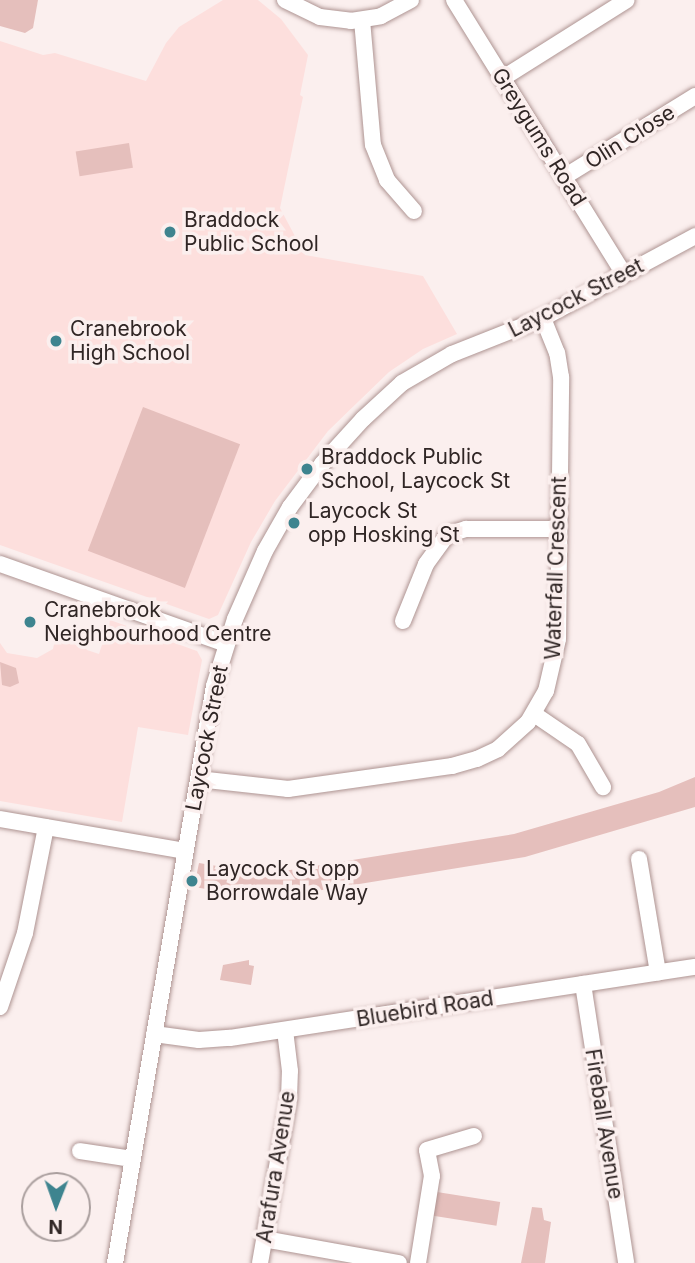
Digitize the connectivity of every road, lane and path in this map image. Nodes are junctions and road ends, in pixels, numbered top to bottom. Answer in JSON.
{"nodes":[{"id":1,"x":285,"y":0,"type":"edge"},
{"id":2,"x":411,"y":0,"type":"edge"},
{"id":3,"x":454,"y":0,"type":"edge"},
{"id":4,"x":627,"y":0,"type":"edge"},
{"id":5,"x":362,"y":20,"type":"junction"},
{"id":6,"x":503,"y":78,"type":"junction"},
{"id":7,"x":695,"y":96,"type":"edge"},
{"id":8,"x":564,"y":177,"type":"junction"},
{"id":9,"x":414,"y":211,"type":"dead end"},
{"id":10,"x":695,"y":236,"type":"edge"},
{"id":11,"x":624,"y":274,"type":"junction"},
{"id":12,"x":543,"y":318,"type":"junction"},
{"id":13,"x":559,"y":529,"type":"junction"},
{"id":14,"x":0,"y":564,"type":"edge"},
{"id":15,"x":403,"y":621,"type":"dead end"},
{"id":16,"x":226,"y":644,"type":"junction"},
{"id":17,"x":534,"y":713,"type":"junction"},
{"id":18,"x":198,"y":779,"type":"junction"},
{"id":19,"x":603,"y":787,"type":"dead end"},
{"id":20,"x":0,"y":819,"type":"edge"},
{"id":21,"x":46,"y":827,"type":"junction"},
{"id":22,"x":185,"y":851,"type":"junction"},
{"id":23,"x":639,"y":859,"type":"dead end"},
{"id":24,"x":695,"y":967,"type":"edge"},
{"id":25,"x":658,"y":972,"type":"junction"},
{"id":26,"x":5,"y":978,"type":"edge"},
{"id":27,"x":583,"y":985,"type":"junction"},
{"id":28,"x":0,"y":1007,"type":"edge"},
{"id":29,"x":285,"y":1030,"type":"junction"},
{"id":30,"x":154,"y":1034,"type":"junction"},
{"id":31,"x":474,"y":1136,"type":"dead end"},
{"id":32,"x":80,"y":1151,"type":"dead end"},
{"id":33,"x":132,"y":1159,"type":"junction"},
{"id":34,"x":264,"y":1239,"type":"junction"},
{"id":35,"x":115,"y":1263,"type":"edge"},
{"id":36,"x":260,"y":1263,"type":"edge"},
{"id":37,"x":399,"y":1263,"type":"edge"},
{"id":38,"x":418,"y":1263,"type":"edge"},
{"id":39,"x":626,"y":1263,"type":"edge"}],
"edges":[{"from":1,"to":5,"type":"street"},
{"from":2,"to":5,"type":"street"},
{"from":3,"to":6,"type":"street","name":"Greygums Road"},
{"from":4,"to":6,"type":"street"},
{"from":5,"to":9,"type":"street"},
{"from":6,"to":8,"type":"street","name":"Greygums Road"},
{"from":7,"to":8,"type":"street","name":"Olin Close"},
{"from":8,"to":11,"type":"street","name":"Greygums Road"},
{"from":10,"to":11,"type":"street","name":"Laycock Street"},
{"from":11,"to":12,"type":"street","name":"Laycock Street"},
{"from":12,"to":13,"type":"street","name":"Waterfall Crescent"},
{"from":12,"to":16,"type":"street","name":"Laycock Street"},
{"from":13,"to":15,"type":"street"},
{"from":13,"to":17,"type":"street","name":"Waterfall Crescent"},
{"from":14,"to":16,"type":"street"},
{"from":16,"to":18,"type":"street","name":"Laycock Street"},
{"from":17,"to":18,"type":"street","name":"Waterfall Crescent"},
{"from":17,"to":19,"type":"street"},
{"from":18,"to":22,"type":"street","name":"Laycock Street"},
{"from":20,"to":21,"type":"street"},
{"from":21,"to":22,"type":"street"},
{"from":21,"to":26,"type":"street"},
{"from":22,"to":30,"type":"street","name":"Laycock Street"},
{"from":23,"to":25,"type":"street"},
{"from":24,"to":25,"type":"street","name":"Bluebird Road"},
{"from":25,"to":27,"type":"street","name":"Bluebird Road"},
{"from":26,"to":28,"type":"street"},
{"from":27,"to":29,"type":"street","name":"Bluebird Road"},
{"from":27,"to":39,"type":"street","name":"Fireball Avenue"},
{"from":29,"to":30,"type":"street","name":"Bluebird Road"},
{"from":29,"to":34,"type":"street","name":"Arafura Avenue"},
{"from":30,"to":33,"type":"street","name":"Laycock Street"},
{"from":31,"to":38,"type":"street"},
{"from":32,"to":33,"type":"street"},
{"from":33,"to":35,"type":"street","name":"Laycock Street"},
{"from":34,"to":36,"type":"street","name":"Arafura Avenue"},
{"from":34,"to":37,"type":"street"}]}
